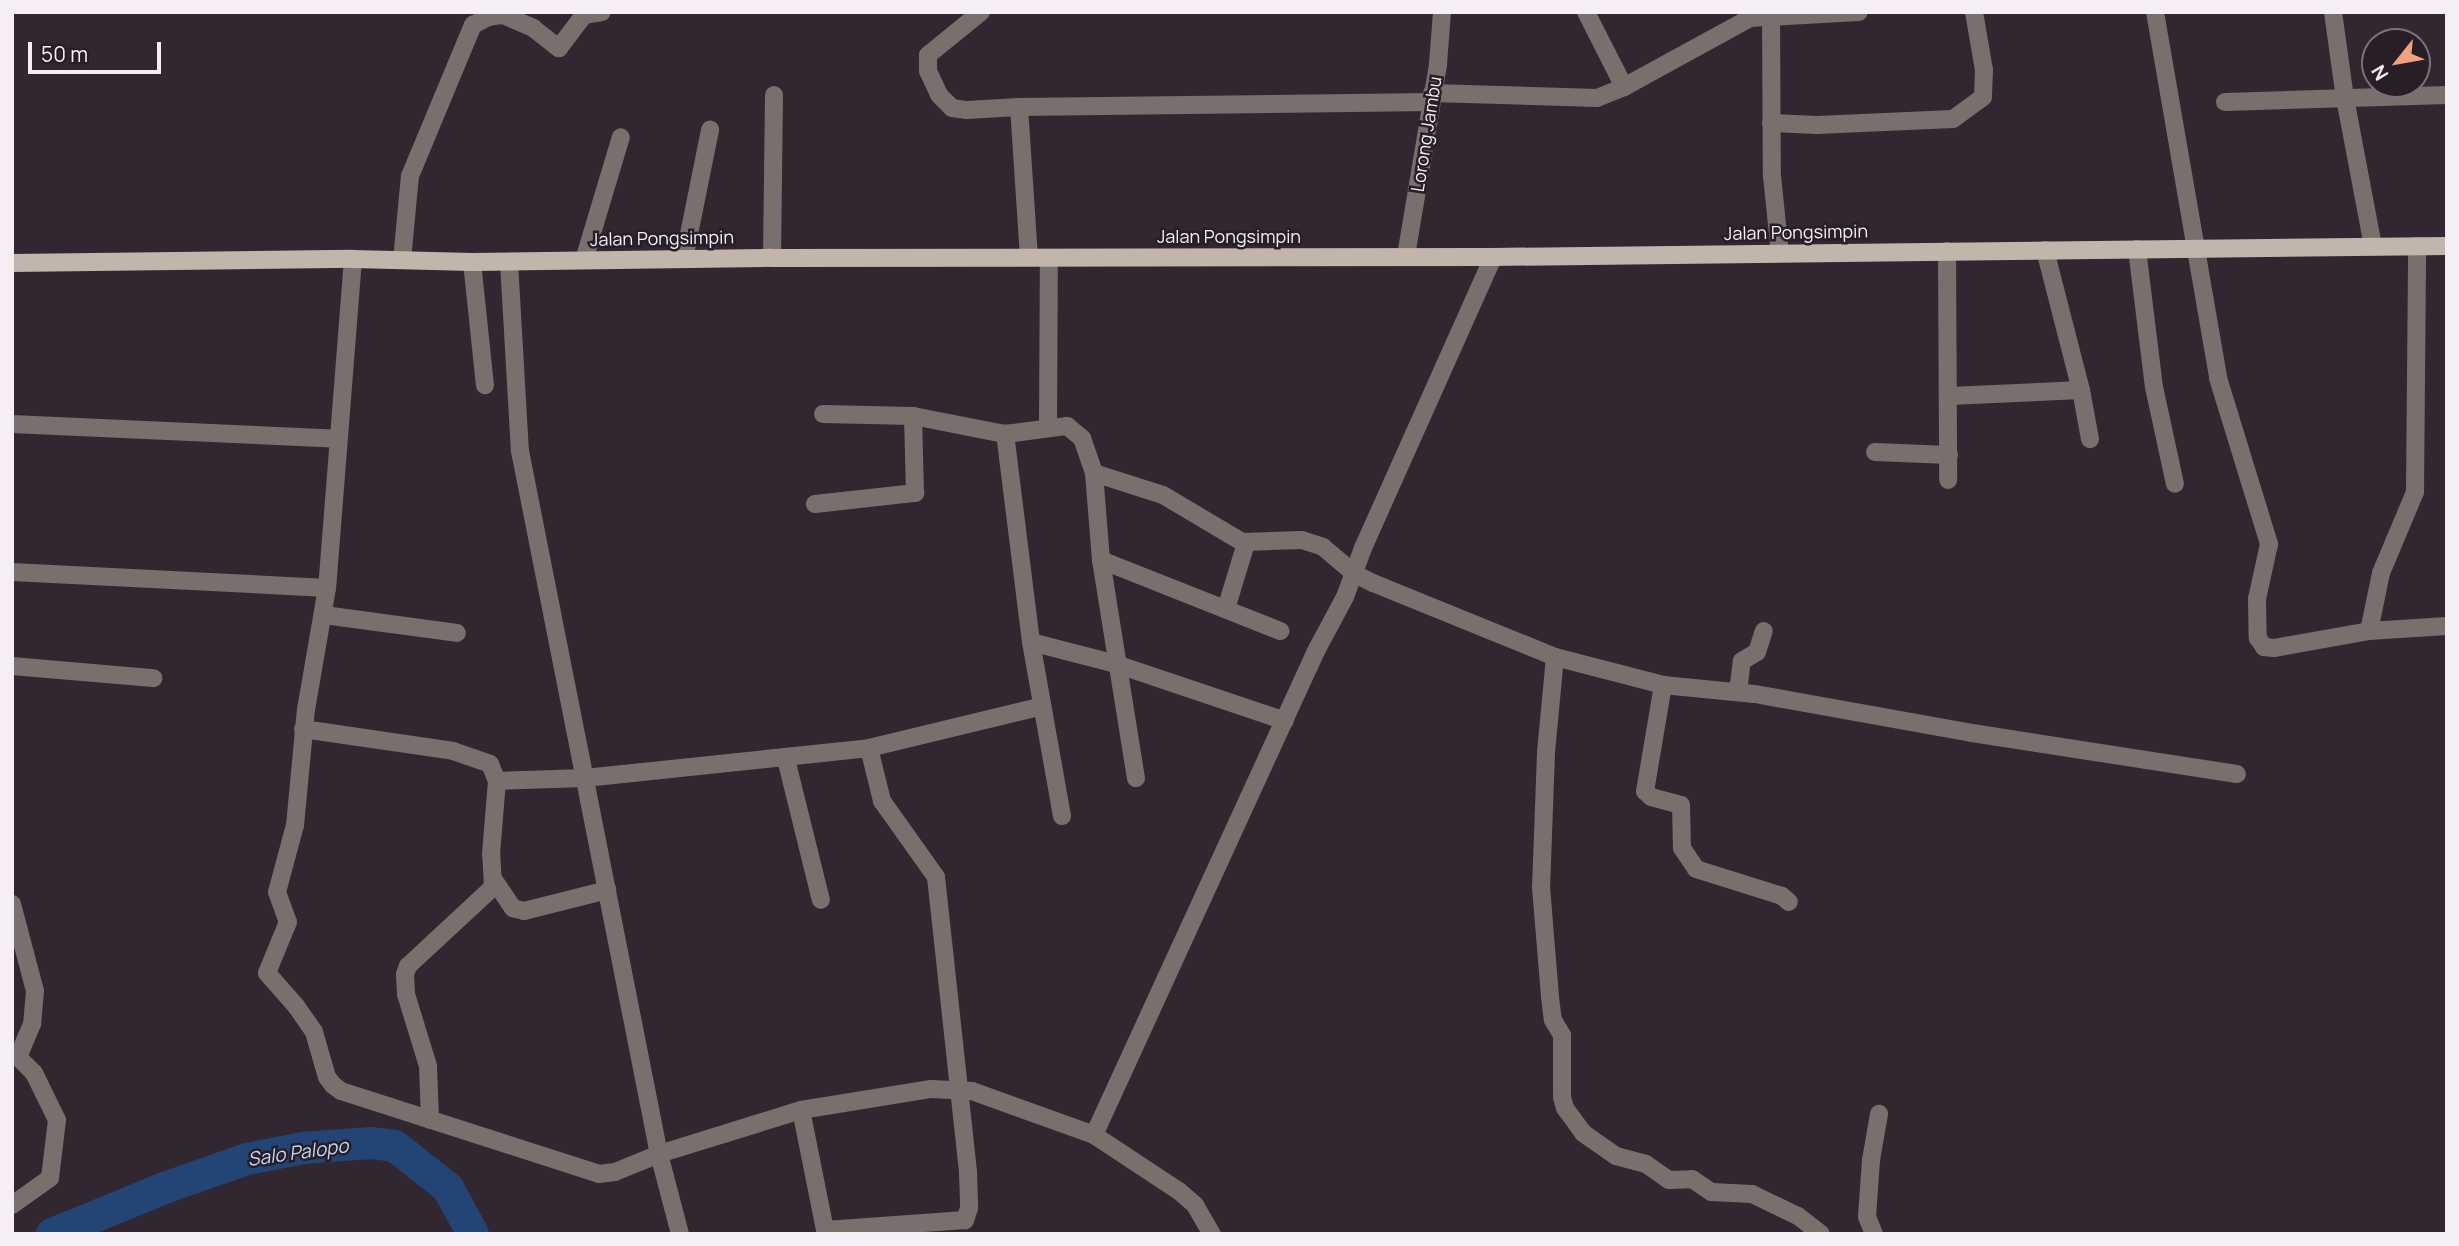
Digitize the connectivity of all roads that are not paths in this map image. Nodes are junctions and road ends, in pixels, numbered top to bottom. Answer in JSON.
{"nodes":[{"id":1,"x":602,"y":12,"type":"edge"},
{"id":2,"x":981,"y":12,"type":"edge"},
{"id":3,"x":1442,"y":12,"type":"edge"},
{"id":4,"x":1586,"y":12,"type":"edge"},
{"id":5,"x":1860,"y":12,"type":"edge"},
{"id":6,"x":1974,"y":12,"type":"edge"},
{"id":7,"x":2155,"y":12,"type":"edge"},
{"id":8,"x":2333,"y":12,"type":"edge"},
{"id":9,"x":1771,"y":14,"type":"edge"},
{"id":10,"x":1625,"y":87,"type":"junction"},
{"id":11,"x":774,"y":95,"type":"dead end"},
{"id":12,"x":2447,"y":96,"type":"edge"},
{"id":13,"x":1432,"y":97,"type":"junction"},
{"id":14,"x":2345,"y":98,"type":"junction"},
{"id":15,"x":2225,"y":102,"type":"dead end"},
{"id":16,"x":1020,"y":107,"type":"junction"},
{"id":17,"x":1772,"y":123,"type":"junction"},
{"id":18,"x":710,"y":130,"type":"dead end"},
{"id":19,"x":621,"y":137,"type":"dead end"},
{"id":20,"x":2373,"y":246,"type":"junction"},
{"id":21,"x":2417,"y":246,"type":"junction"},
{"id":22,"x":2447,"y":246,"type":"edge"},
{"id":23,"x":2198,"y":248,"type":"junction"},
{"id":24,"x":2137,"y":249,"type":"junction"},
{"id":25,"x":2045,"y":250,"type":"junction"},
{"id":26,"x":1947,"y":251,"type":"junction"},
{"id":27,"x":1780,"y":253,"type":"junction"},
{"id":28,"x":1406,"y":256,"type":"junction"},
{"id":29,"x":1029,"y":257,"type":"junction"},
{"id":30,"x":1493,"y":257,"type":"junction"},
{"id":31,"x":353,"y":258,"type":"junction"},
{"id":32,"x":772,"y":258,"type":"junction"},
{"id":33,"x":1049,"y":258,"type":"junction"},
{"id":34,"x":684,"y":259,"type":"junction"},
{"id":35,"x":402,"y":260,"type":"junction"},
{"id":36,"x":584,"y":260,"type":"junction"},
{"id":37,"x":472,"y":262,"type":"junction"},
{"id":38,"x":509,"y":262,"type":"junction"},
{"id":39,"x":12,"y":263,"type":"edge"},
{"id":40,"x":485,"y":385,"type":"dead end"},
{"id":41,"x":2081,"y":390,"type":"junction"},
{"id":42,"x":1949,"y":396,"type":"junction"},
{"id":43,"x":823,"y":414,"type":"dead end"},
{"id":44,"x":913,"y":416,"type":"junction"},
{"id":45,"x":12,"y":424,"type":"edge"},
{"id":46,"x":1048,"y":427,"type":"junction"},
{"id":47,"x":1005,"y":434,"type":"junction"},
{"id":48,"x":338,"y":439,"type":"junction"},
{"id":49,"x":2090,"y":439,"type":"dead end"},
{"id":50,"x":1875,"y":452,"type":"dead end"},
{"id":51,"x":1948,"y":455,"type":"junction"},
{"id":52,"x":1094,"y":473,"type":"junction"},
{"id":53,"x":1948,"y":480,"type":"dead end"},
{"id":54,"x":2175,"y":484,"type":"dead end"},
{"id":55,"x":815,"y":504,"type":"dead end"},
{"id":56,"x":1246,"y":543,"type":"junction"},
{"id":57,"x":1101,"y":560,"type":"junction"},
{"id":58,"x":12,"y":572,"type":"edge"},
{"id":59,"x":1354,"y":573,"type":"junction"},
{"id":60,"x":327,"y":588,"type":"junction"},
{"id":61,"x":1226,"y":609,"type":"junction"},
{"id":62,"x":324,"y":615,"type":"junction"},
{"id":63,"x":2447,"y":626,"type":"edge"},
{"id":64,"x":1280,"y":631,"type":"dead end"},
{"id":65,"x":1764,"y":631,"type":"dead end"},
{"id":66,"x":2369,"y":631,"type":"junction"},
{"id":67,"x":457,"y":633,"type":"dead end"},
{"id":68,"x":1031,"y":642,"type":"junction"},
{"id":69,"x":1555,"y":657,"type":"junction"},
{"id":70,"x":1116,"y":664,"type":"junction"},
{"id":71,"x":12,"y":666,"type":"edge"},
{"id":72,"x":153,"y":678,"type":"dead end"},
{"id":73,"x":1663,"y":685,"type":"junction"},
{"id":74,"x":1738,"y":692,"type":"junction"},
{"id":75,"x":1042,"y":706,"type":"junction"},
{"id":76,"x":1285,"y":721,"type":"junction"},
{"id":77,"x":303,"y":729,"type":"junction"},
{"id":78,"x":869,"y":748,"type":"junction"},
{"id":79,"x":786,"y":759,"type":"junction"},
{"id":80,"x":2237,"y":774,"type":"dead end"},
{"id":81,"x":585,"y":778,"type":"junction"},
{"id":82,"x":1136,"y":778,"type":"dead end"},
{"id":83,"x":497,"y":781,"type":"junction"},
{"id":84,"x":1062,"y":816,"type":"dead end"},
{"id":85,"x":494,"y":880,"type":"junction"},
{"id":86,"x":607,"y":890,"type":"junction"},
{"id":87,"x":821,"y":900,"type":"dead end"},
{"id":88,"x":1789,"y":902,"type":"dead end"},
{"id":89,"x":12,"y":904,"type":"edge"},
{"id":90,"x":15,"y":1056,"type":"edge"},
{"id":91,"x":959,"y":1088,"type":"junction"},
{"id":92,"x":801,"y":1110,"type":"junction"},
{"id":93,"x":1880,"y":1114,"type":"dead end"},
{"id":94,"x":430,"y":1120,"type":"junction"},
{"id":95,"x":1094,"y":1135,"type":"junction"},
{"id":96,"x":659,"y":1154,"type":"junction"},
{"id":97,"x":12,"y":1205,"type":"edge"},
{"id":98,"x":826,"y":1232,"type":"edge"},
{"id":99,"x":680,"y":1234,"type":"edge"},
{"id":100,"x":1213,"y":1234,"type":"edge"},
{"id":101,"x":1821,"y":1234,"type":"edge"},
{"id":102,"x":1874,"y":1234,"type":"edge"}],
"edges":[{"from":1,"to":35,"type":"street"},
{"from":2,"to":16,"type":"street"},
{"from":3,"to":13,"type":"street","name":"Lorong Jambu"},
{"from":4,"to":10,"type":"street"},
{"from":5,"to":9,"type":"street"},
{"from":6,"to":17,"type":"street"},
{"from":7,"to":23,"type":"street"},
{"from":8,"to":14,"type":"street"},
{"from":9,"to":10,"type":"street"},
{"from":9,"to":17,"type":"street"},
{"from":10,"to":13,"type":"street"},
{"from":11,"to":32,"type":"street"},
{"from":12,"to":14,"type":"street"},
{"from":13,"to":16,"type":"street"},
{"from":13,"to":28,"type":"street","name":"Lorong Jambu"},
{"from":14,"to":15,"type":"street"},
{"from":14,"to":20,"type":"street"},
{"from":16,"to":29,"type":"street"},
{"from":17,"to":27,"type":"street"},
{"from":18,"to":34,"type":"street"},
{"from":19,"to":36,"type":"street"},
{"from":20,"to":21,"type":"main road","name":"Jalan Pongsimpin"},
{"from":20,"to":23,"type":"main road","name":"Jalan Pongsimpin"},
{"from":21,"to":22,"type":"main road","name":"Jalan Pongsimpin"},
{"from":21,"to":66,"type":"street"},
{"from":23,"to":24,"type":"main road","name":"Jalan Pongsimpin"},
{"from":23,"to":66,"type":"street"},
{"from":24,"to":25,"type":"main road","name":"Jalan Pongsimpin"},
{"from":24,"to":54,"type":"street"},
{"from":25,"to":26,"type":"main road","name":"Jalan Pongsimpin"},
{"from":25,"to":41,"type":"street"},
{"from":26,"to":27,"type":"main road","name":"Jalan Pongsimpin"},
{"from":26,"to":42,"type":"street"},
{"from":27,"to":30,"type":"main road","name":"Jalan Pongsimpin"},
{"from":28,"to":30,"type":"main road","name":"Jalan Pongsimpin"},
{"from":28,"to":33,"type":"main road","name":"Jalan Pongsimpin"},
{"from":29,"to":32,"type":"main road","name":"Jalan Pongsimpin"},
{"from":29,"to":33,"type":"main road","name":"Jalan Pongsimpin"},
{"from":30,"to":59,"type":"street"},
{"from":31,"to":35,"type":"main road","name":"Jalan Pongsimpin"},
{"from":31,"to":39,"type":"main road","name":"Jalan Pongsimpin"},
{"from":31,"to":48,"type":"street"},
{"from":32,"to":34,"type":"main road","name":"Jalan Pongsimpin"},
{"from":33,"to":46,"type":"street"},
{"from":34,"to":36,"type":"main road","name":"Jalan Pongsimpin"},
{"from":35,"to":37,"type":"main road","name":"Jalan Pongsimpin"},
{"from":36,"to":38,"type":"main road","name":"Jalan Pongsimpin"},
{"from":37,"to":38,"type":"main road","name":"Jalan Pongsimpin"},
{"from":37,"to":40,"type":"street"},
{"from":38,"to":81,"type":"street"},
{"from":41,"to":42,"type":"street"},
{"from":41,"to":49,"type":"street"},
{"from":42,"to":51,"type":"street"},
{"from":43,"to":44,"type":"street"},
{"from":44,"to":47,"type":"street"},
{"from":44,"to":55,"type":"street"},
{"from":45,"to":48,"type":"street"},
{"from":46,"to":47,"type":"street"},
{"from":46,"to":52,"type":"street"},
{"from":47,"to":68,"type":"street"},
{"from":48,"to":60,"type":"street"},
{"from":50,"to":51,"type":"street"},
{"from":51,"to":53,"type":"street"},
{"from":52,"to":56,"type":"street"},
{"from":52,"to":57,"type":"street"},
{"from":56,"to":59,"type":"street"},
{"from":56,"to":61,"type":"street"},
{"from":57,"to":61,"type":"street"},
{"from":57,"to":70,"type":"street"},
{"from":58,"to":60,"type":"street"},
{"from":59,"to":69,"type":"street"},
{"from":59,"to":76,"type":"street"},
{"from":60,"to":62,"type":"street"},
{"from":61,"to":64,"type":"street"},
{"from":62,"to":67,"type":"street"},
{"from":62,"to":77,"type":"street"},
{"from":63,"to":66,"type":"street"},
{"from":65,"to":74,"type":"street"},
{"from":68,"to":70,"type":"street"},
{"from":68,"to":75,"type":"street"},
{"from":69,"to":73,"type":"street"},
{"from":69,"to":101,"type":"street"},
{"from":70,"to":76,"type":"street"},
{"from":70,"to":82,"type":"street"},
{"from":71,"to":72,"type":"street"},
{"from":73,"to":74,"type":"street"},
{"from":73,"to":88,"type":"street"},
{"from":74,"to":80,"type":"street"},
{"from":75,"to":78,"type":"street"},
{"from":75,"to":84,"type":"street"},
{"from":76,"to":95,"type":"street"},
{"from":77,"to":83,"type":"street"},
{"from":77,"to":94,"type":"street"},
{"from":78,"to":79,"type":"street"},
{"from":78,"to":91,"type":"street"},
{"from":79,"to":81,"type":"street"},
{"from":79,"to":87,"type":"street"},
{"from":81,"to":83,"type":"street"},
{"from":81,"to":86,"type":"street"},
{"from":83,"to":85,"type":"street"},
{"from":85,"to":86,"type":"street"},
{"from":85,"to":94,"type":"street"},
{"from":86,"to":96,"type":"street"},
{"from":89,"to":90,"type":"street"},
{"from":90,"to":97,"type":"street"},
{"from":91,"to":92,"type":"street"},
{"from":91,"to":95,"type":"street"},
{"from":91,"to":98,"type":"street"},
{"from":92,"to":96,"type":"street"},
{"from":92,"to":98,"type":"street"},
{"from":93,"to":102,"type":"street"},
{"from":94,"to":96,"type":"street"},
{"from":95,"to":100,"type":"street"},
{"from":96,"to":99,"type":"street"}]}
